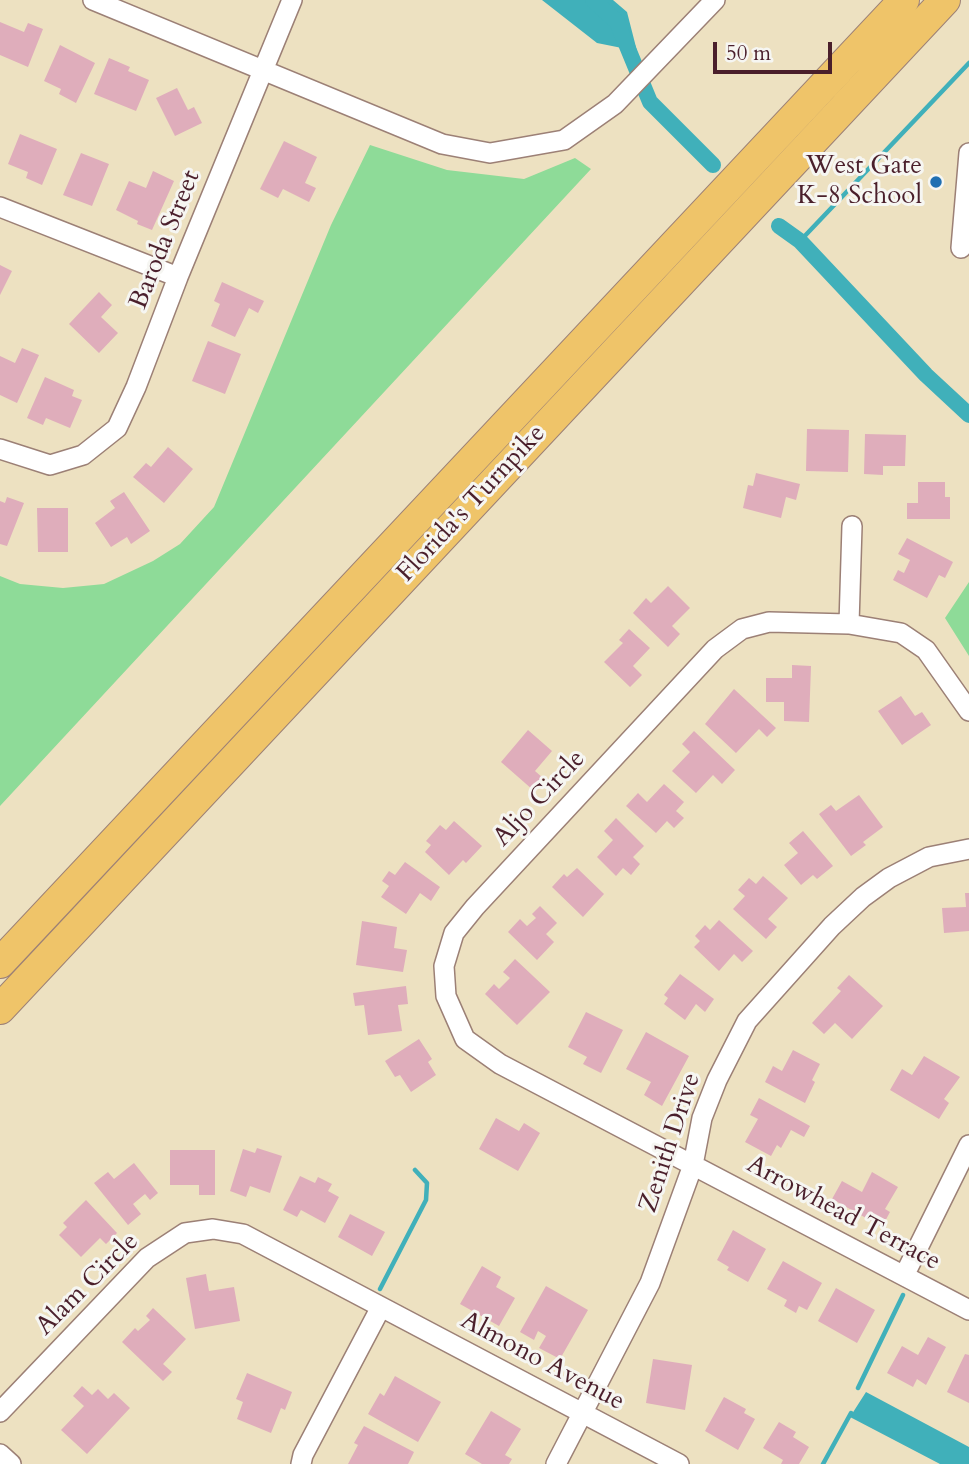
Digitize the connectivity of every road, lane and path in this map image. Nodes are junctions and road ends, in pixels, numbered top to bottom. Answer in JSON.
{"nodes":[{"id":1,"x":93,"y":0,"type":"edge"},
{"id":2,"x":292,"y":0,"type":"edge"},
{"id":3,"x":715,"y":0,"type":"edge"},
{"id":4,"x":904,"y":0,"type":"edge"},
{"id":5,"x":945,"y":0,"type":"edge"},
{"id":6,"x":264,"y":71,"type":"junction"},
{"id":7,"x":969,"y":153,"type":"edge"},
{"id":8,"x":0,"y":207,"type":"edge"},
{"id":9,"x":961,"y":248,"type":"dead end"},
{"id":10,"x":178,"y":278,"type":"junction"},
{"id":11,"x":0,"y":449,"type":"edge"},
{"id":12,"x":852,"y":526,"type":"dead end"},
{"id":13,"x":849,"y":624,"type":"junction"},
{"id":14,"x":969,"y":711,"type":"edge"},
{"id":15,"x":969,"y":849,"type":"edge"},
{"id":16,"x":0,"y":963,"type":"edge"},
{"id":17,"x":0,"y":1009,"type":"edge"},
{"id":18,"x":969,"y":1145,"type":"edge"},
{"id":19,"x":693,"y":1165,"type":"junction"},
{"id":20,"x":904,"y":1276,"type":"junction"},
{"id":21,"x":381,"y":1307,"type":"junction"},
{"id":22,"x":969,"y":1310,"type":"edge"},
{"id":23,"x":0,"y":1412,"type":"edge"},
{"id":24,"x":583,"y":1413,"type":"junction"},
{"id":25,"x":0,"y":1454,"type":"edge"},
{"id":26,"x":11,"y":1464,"type":"edge"},
{"id":27,"x":301,"y":1464,"type":"edge"},
{"id":28,"x":556,"y":1464,"type":"edge"},
{"id":29,"x":679,"y":1464,"type":"edge"}],
"edges":[{"from":1,"to":6,"type":"street"},
{"from":2,"to":6,"type":"street","name":"Baroda Street"},
{"from":3,"to":6,"type":"street"},
{"from":4,"to":16,"type":"highway","name":"Florida's Turnpike"},
{"from":5,"to":17,"type":"highway","name":"Florida's Turnpike"},
{"from":6,"to":10,"type":"street","name":"Baroda Street"},
{"from":7,"to":9,"type":"street"},
{"from":8,"to":10,"type":"street"},
{"from":10,"to":11,"type":"street","name":"Baroda Street"},
{"from":12,"to":13,"type":"street"},
{"from":13,"to":14,"type":"street","name":"Aljo Circle"},
{"from":13,"to":19,"type":"street","name":"Aljo Circle"},
{"from":15,"to":19,"type":"street","name":"Zenith Drive"},
{"from":18,"to":20,"type":"street"},
{"from":19,"to":20,"type":"street","name":"Arrowhead Terrace"},
{"from":19,"to":24,"type":"street","name":"Zenith Drive"},
{"from":20,"to":22,"type":"street","name":"Arrowhead Terrace"},
{"from":21,"to":23,"type":"street","name":"Alam Circle"},
{"from":21,"to":24,"type":"street","name":"Almono Avenue"},
{"from":21,"to":27,"type":"street"},
{"from":24,"to":28,"type":"street","name":"Zenith Drive"},
{"from":24,"to":29,"type":"street","name":"Almono Avenue"},
{"from":25,"to":26,"type":"street"}]}
